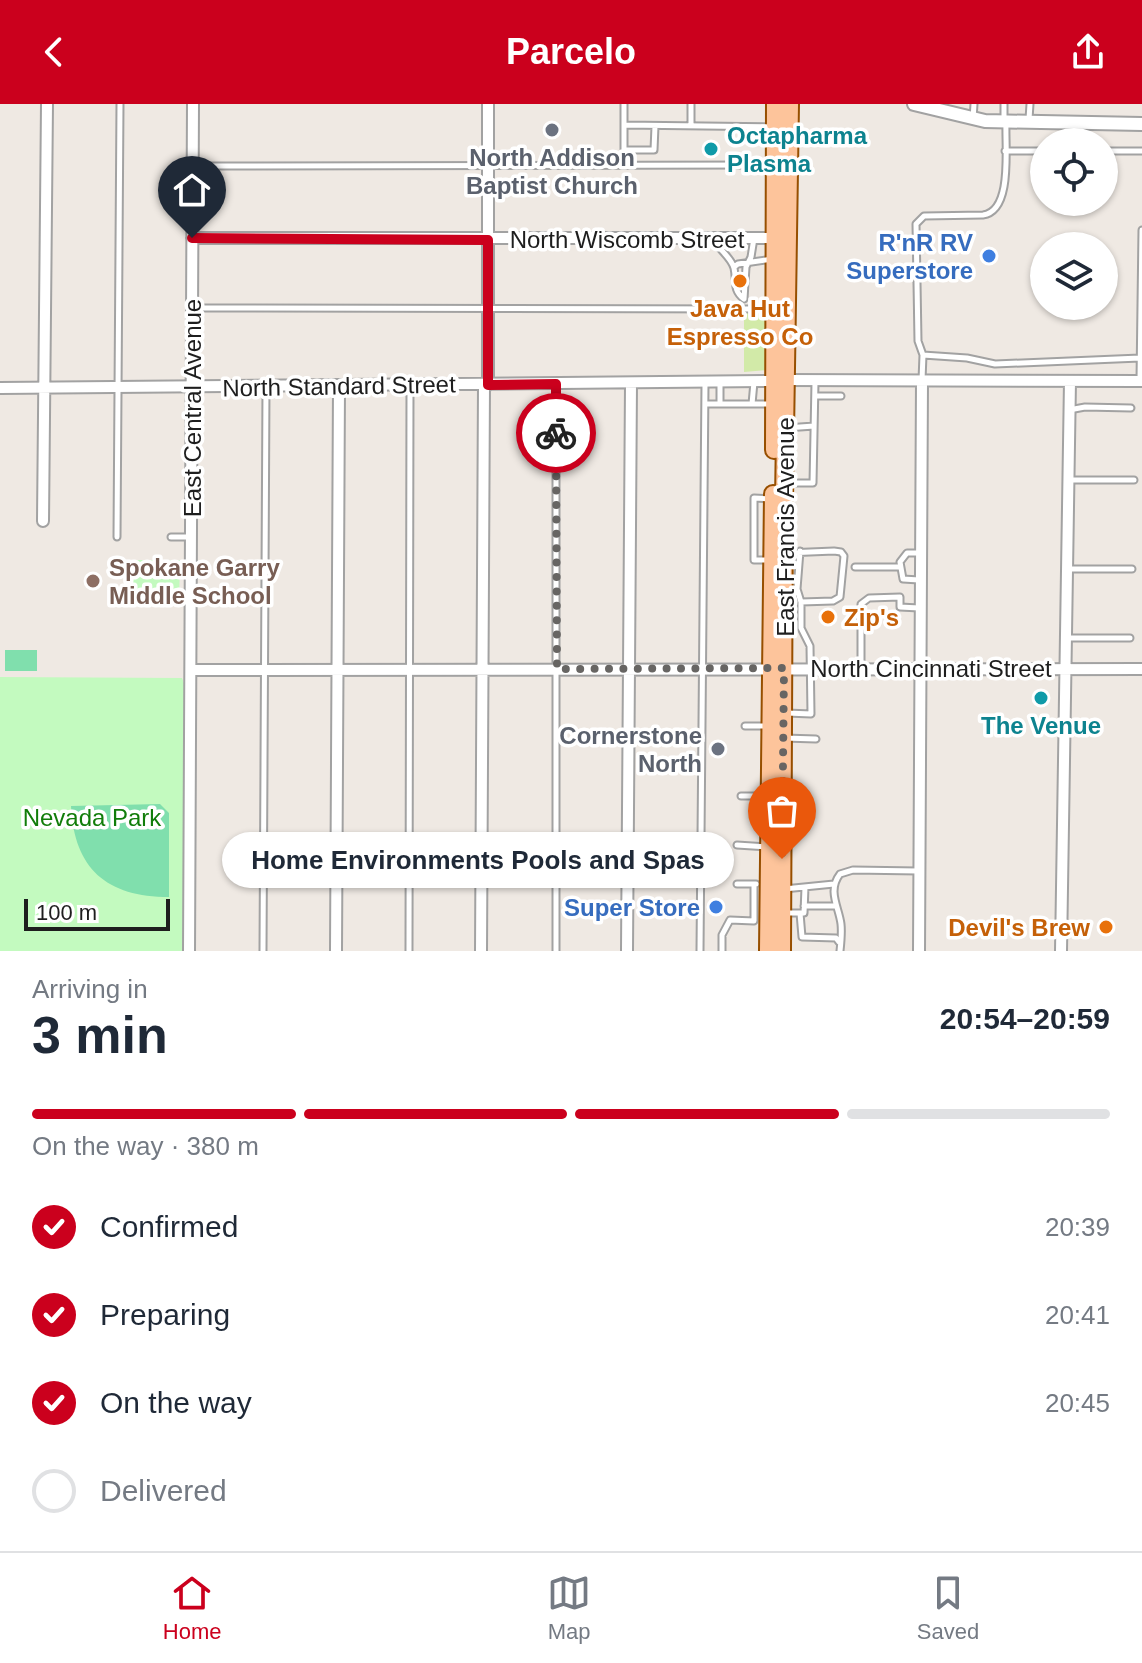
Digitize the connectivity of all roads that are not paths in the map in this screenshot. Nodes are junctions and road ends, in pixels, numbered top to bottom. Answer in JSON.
{"nodes":[{"id":1,"x":47,"y":104,"type":"edge"},
{"id":2,"x":120,"y":104,"type":"edge"},
{"id":3,"x":193,"y":104,"type":"edge"},
{"id":4,"x":488,"y":104,"type":"edge"},
{"id":5,"x":624,"y":104,"type":"edge"},
{"id":6,"x":691,"y":104,"type":"edge"},
{"id":7,"x":775,"y":104,"type":"edge"},
{"id":8,"x":790,"y":104,"type":"edge"},
{"id":9,"x":914,"y":104,"type":"edge"},
{"id":10,"x":974,"y":104,"type":"edge"},
{"id":11,"x":1004,"y":104,"type":"edge"},
{"id":12,"x":1030,"y":104,"type":"edge"},
{"id":13,"x":973,"y":119,"type":"junction"},
{"id":14,"x":1005,"y":123,"type":"junction"},
{"id":15,"x":1029,"y":124,"type":"junction"},
{"id":16,"x":1142,"y":124,"type":"edge"},
{"id":17,"x":624,"y":125,"type":"junction"},
{"id":18,"x":655,"y":126,"type":"junction"},
{"id":19,"x":691,"y":126,"type":"junction"},
{"id":20,"x":775,"y":127,"type":"junction"},
{"id":21,"x":1005,"y":151,"type":"junction"},
{"id":22,"x":1030,"y":151,"type":"edge"},
{"id":23,"x":1118,"y":151,"type":"edge"},
{"id":24,"x":1142,"y":151,"type":"edge"},
{"id":25,"x":488,"y":165,"type":"junction"},
{"id":26,"x":774,"y":165,"type":"junction"},
{"id":27,"x":192,"y":166,"type":"junction"},
{"id":28,"x":1142,"y":230,"type":"edge"},
{"id":29,"x":192,"y":238,"type":"junction"},
{"id":30,"x":754,"y":238,"type":"junction"},
{"id":31,"x":774,"y":238,"type":"junction"},
{"id":32,"x":713,"y":239,"type":"junction"},
{"id":33,"x":488,"y":240,"type":"junction"},
{"id":34,"x":774,"y":259,"type":"junction"},
{"id":35,"x":750,"y":262,"type":"junction"},
{"id":36,"x":734,"y":267,"type":"junction"},
{"id":37,"x":744,"y":299,"type":"junction"},
{"id":38,"x":192,"y":308,"type":"junction"},
{"id":39,"x":488,"y":309,"type":"junction"},
{"id":40,"x":752,"y":309,"type":"junction"},
{"id":41,"x":774,"y":309,"type":"junction"},
{"id":42,"x":923,"y":355,"type":"junction"},
{"id":43,"x":1140,"y":358,"type":"edge"},
{"id":44,"x":780,"y":380,"type":"junction"},
{"id":45,"x":754,"y":381,"type":"junction"},
{"id":46,"x":815,"y":381,"type":"junction"},
{"id":47,"x":1070,"y":381,"type":"junction"},
{"id":48,"x":1141,"y":381,"type":"edge"},
{"id":49,"x":720,"y":382,"type":"junction"},
{"id":50,"x":922,"y":382,"type":"junction"},
{"id":51,"x":705,"y":383,"type":"junction"},
{"id":52,"x":556,"y":384,"type":"junction"},
{"id":53,"x":631,"y":384,"type":"junction"},
{"id":54,"x":410,"y":385,"type":"junction"},
{"id":55,"x":486,"y":385,"type":"junction"},
{"id":56,"x":266,"y":387,"type":"junction"},
{"id":57,"x":339,"y":387,"type":"junction"},
{"id":58,"x":0,"y":388,"type":"edge"},
{"id":59,"x":43,"y":388,"type":"junction"},
{"id":60,"x":119,"y":388,"type":"junction"},
{"id":61,"x":193,"y":388,"type":"junction"},
{"id":62,"x":815,"y":396,"type":"junction"},
{"id":63,"x":841,"y":396,"type":"dead end"},
{"id":64,"x":705,"y":404,"type":"junction"},
{"id":65,"x":720,"y":404,"type":"junction"},
{"id":66,"x":752,"y":404,"type":"junction"},
{"id":67,"x":774,"y":404,"type":"junction"},
{"id":68,"x":1131,"y":408,"type":"dead end"},
{"id":69,"x":1069,"y":410,"type":"junction"},
{"id":70,"x":814,"y":426,"type":"junction"},
{"id":71,"x":785,"y":428,"type":"junction"},
{"id":72,"x":1068,"y":479,"type":"junction"},
{"id":73,"x":1134,"y":480,"type":"dead end"},
{"id":74,"x":784,"y":483,"type":"junction"},
{"id":75,"x":43,"y":521,"type":"dead end"},
{"id":76,"x":117,"y":537,"type":"dead end"},
{"id":77,"x":171,"y":537,"type":"dead end"},
{"id":78,"x":192,"y":537,"type":"junction"},
{"id":79,"x":921,"y":553,"type":"junction"},
{"id":80,"x":786,"y":555,"type":"junction"},
{"id":81,"x":855,"y":567,"type":"dead end"},
{"id":82,"x":900,"y":567,"type":"junction"},
{"id":83,"x":1066,"y":569,"type":"junction"},
{"id":84,"x":1132,"y":569,"type":"dead end"},
{"id":85,"x":791,"y":580,"type":"junction"},
{"id":86,"x":920,"y":580,"type":"junction"},
{"id":87,"x":801,"y":602,"type":"junction"},
{"id":88,"x":920,"y":608,"type":"junction"},
{"id":89,"x":1065,"y":638,"type":"junction"},
{"id":90,"x":1130,"y":638,"type":"dead end"},
{"id":91,"x":811,"y":667,"type":"junction"},
{"id":92,"x":861,"y":667,"type":"junction"},
{"id":93,"x":921,"y":667,"type":"junction"},
{"id":94,"x":777,"y":668,"type":"junction"},
{"id":95,"x":338,"y":669,"type":"junction"},
{"id":96,"x":411,"y":669,"type":"junction"},
{"id":97,"x":484,"y":669,"type":"junction"},
{"id":98,"x":557,"y":669,"type":"junction"},
{"id":99,"x":702,"y":669,"type":"junction"},
{"id":100,"x":1064,"y":669,"type":"junction"},
{"id":101,"x":1142,"y":669,"type":"edge"},
{"id":102,"x":192,"y":670,"type":"junction"},
{"id":103,"x":265,"y":670,"type":"junction"},
{"id":104,"x":630,"y":670,"type":"junction"},
{"id":105,"x":783,"y":713,"type":"junction"},
{"id":106,"x":745,"y":726,"type":"dead end"},
{"id":107,"x":777,"y":732,"type":"junction"},
{"id":108,"x":816,"y":739,"type":"dead end"},
{"id":109,"x":741,"y":796,"type":"dead end"},
{"id":110,"x":770,"y":796,"type":"junction"},
{"id":111,"x":737,"y":845,"type":"dead end"},
{"id":112,"x":769,"y":847,"type":"junction"},
{"id":113,"x":919,"y":871,"type":"junction"},
{"id":114,"x":737,"y":884,"type":"dead end"},
{"id":115,"x":834,"y":884,"type":"junction"},
{"id":116,"x":768,"y":886,"type":"junction"},
{"id":117,"x":805,"y":887,"type":"junction"},
{"id":118,"x":804,"y":906,"type":"junction"},
{"id":119,"x":834,"y":906,"type":"junction"},
{"id":120,"x":776,"y":911,"type":"junction"},
{"id":121,"x":841,"y":943,"type":"junction"},
{"id":122,"x":189,"y":951,"type":"edge"},
{"id":123,"x":263,"y":951,"type":"edge"},
{"id":124,"x":336,"y":951,"type":"edge"},
{"id":125,"x":409,"y":951,"type":"edge"},
{"id":126,"x":481,"y":951,"type":"edge"},
{"id":127,"x":556,"y":951,"type":"edge"},
{"id":128,"x":627,"y":951,"type":"edge"},
{"id":129,"x":700,"y":951,"type":"edge"},
{"id":130,"x":722,"y":951,"type":"edge"},
{"id":131,"x":768,"y":951,"type":"edge"},
{"id":132,"x":782,"y":951,"type":"edge"},
{"id":133,"x":840,"y":951,"type":"edge"},
{"id":134,"x":919,"y":951,"type":"edge"},
{"id":135,"x":1061,"y":951,"type":"edge"}],
"edges":[{"from":1,"to":59,"type":"street"},
{"from":2,"to":60,"type":"lane"},
{"from":3,"to":27,"type":"street","name":"East Central Avenue"},
{"from":4,"to":25,"type":"street"},
{"from":5,"to":17,"type":"lane"},
{"from":6,"to":19,"type":"lane"},
{"from":7,"to":20,"type":"main road","name":"East Francis Avenue"},
{"from":8,"to":44,"type":"main road","name":"East Francis Avenue"},
{"from":9,"to":13,"type":"street"},
{"from":10,"to":13,"type":"lane"},
{"from":11,"to":14,"type":"lane"},
{"from":12,"to":15,"type":"lane"},
{"from":13,"to":14,"type":"street"},
{"from":14,"to":15,"type":"street"},
{"from":14,"to":21,"type":"lane"},
{"from":15,"to":16,"type":"street"},
{"from":17,"to":18,"type":"lane"},
{"from":17,"to":18,"type":"lane"},
{"from":18,"to":19,"type":"lane"},
{"from":19,"to":20,"type":"lane"},
{"from":20,"to":26,"type":"main road","name":"East Francis Avenue"},
{"from":21,"to":22,"type":"lane"},
{"from":21,"to":42,"type":"lane"},
{"from":23,"to":24,"type":"lane"},
{"from":25,"to":26,"type":"lane"},
{"from":25,"to":27,"type":"lane"},
{"from":25,"to":33,"type":"street"},
{"from":26,"to":31,"type":"main road","name":"East Francis Avenue"},
{"from":27,"to":29,"type":"street","name":"East Central Avenue"},
{"from":28,"to":43,"type":"lane"},
{"from":29,"to":33,"type":"street","name":"North Wiscomb Street"},
{"from":29,"to":38,"type":"street","name":"East Central Avenue"},
{"from":30,"to":31,"type":"street","name":"North Wiscomb Street"},
{"from":30,"to":32,"type":"street","name":"North Wiscomb Street"},
{"from":30,"to":35,"type":"lane"},
{"from":31,"to":34,"type":"main road","name":"East Francis Avenue"},
{"from":32,"to":33,"type":"street","name":"North Wiscomb Street"},
{"from":32,"to":36,"type":"lane"},
{"from":33,"to":39,"type":"street"},
{"from":34,"to":35,"type":"lane"},
{"from":34,"to":41,"type":"main road","name":"East Francis Avenue"},
{"from":35,"to":36,"type":"lane"},
{"from":35,"to":37,"type":"lane"},
{"from":36,"to":37,"type":"lane"},
{"from":37,"to":40,"type":"lane"},
{"from":38,"to":39,"type":"lane"},
{"from":38,"to":61,"type":"street","name":"East Central Avenue"},
{"from":39,"to":40,"type":"lane"},
{"from":39,"to":55,"type":"street"},
{"from":40,"to":41,"type":"lane"},
{"from":41,"to":44,"type":"main road","name":"East Francis Avenue"},
{"from":42,"to":43,"type":"lane"},
{"from":42,"to":50,"type":"lane"},
{"from":43,"to":48,"type":"lane"},
{"from":44,"to":45,"type":"street","name":"North Standard Street"},
{"from":44,"to":46,"type":"street","name":"North Standard Street"},
{"from":44,"to":67,"type":"main road","name":"East Francis Avenue"},
{"from":44,"to":71,"type":"main road","name":"East Francis Avenue"},
{"from":45,"to":49,"type":"street","name":"North Standard Street"},
{"from":45,"to":66,"type":"lane"},
{"from":46,"to":50,"type":"street","name":"North Standard Street"},
{"from":46,"to":62,"type":"lane"},
{"from":47,"to":48,"type":"street","name":"North Standard Street"},
{"from":47,"to":50,"type":"street","name":"North Standard Street"},
{"from":47,"to":69,"type":"street"},
{"from":49,"to":51,"type":"street","name":"North Standard Street"},
{"from":49,"to":65,"type":"lane"},
{"from":50,"to":79,"type":"street"},
{"from":51,"to":53,"type":"street","name":"North Standard Street"},
{"from":51,"to":64,"type":"lane"},
{"from":52,"to":53,"type":"street","name":"North Standard Street"},
{"from":52,"to":55,"type":"street","name":"North Standard Street"},
{"from":52,"to":98,"type":"lane"},
{"from":53,"to":104,"type":"street"},
{"from":54,"to":55,"type":"street","name":"North Standard Street"},
{"from":54,"to":57,"type":"street","name":"North Standard Street"},
{"from":54,"to":96,"type":"lane"},
{"from":55,"to":97,"type":"street"},
{"from":56,"to":57,"type":"street","name":"North Standard Street"},
{"from":56,"to":61,"type":"street","name":"North Standard Street"},
{"from":56,"to":103,"type":"lane"},
{"from":57,"to":95,"type":"street"},
{"from":58,"to":59,"type":"street","name":"North Standard Street"},
{"from":59,"to":60,"type":"street","name":"North Standard Street"},
{"from":59,"to":75,"type":"street"},
{"from":60,"to":61,"type":"street","name":"North Standard Street"},
{"from":60,"to":76,"type":"lane"},
{"from":61,"to":78,"type":"street","name":"East Central Avenue"},
{"from":62,"to":63,"type":"lane"},
{"from":62,"to":70,"type":"lane"},
{"from":64,"to":65,"type":"lane"},
{"from":64,"to":99,"type":"lane"},
{"from":65,"to":66,"type":"lane"},
{"from":66,"to":67,"type":"lane"},
{"from":67,"to":80,"type":"main road","name":"East Francis Avenue"},
{"from":68,"to":69,"type":"lane"},
{"from":69,"to":72,"type":"street"},
{"from":70,"to":71,"type":"lane"},
{"from":70,"to":74,"type":"lane"},
{"from":71,"to":74,"type":"main road","name":"East Francis Avenue"},
{"from":72,"to":73,"type":"lane"},
{"from":72,"to":83,"type":"street"},
{"from":74,"to":80,"type":"main road","name":"East Francis Avenue"},
{"from":77,"to":78,"type":"lane"},
{"from":78,"to":102,"type":"street","name":"East Central Avenue"},
{"from":79,"to":82,"type":"lane"},
{"from":79,"to":86,"type":"street"},
{"from":80,"to":85,"type":"main road","name":"East Francis Avenue"},
{"from":80,"to":87,"type":"lane"},
{"from":80,"to":94,"type":"main road","name":"East Francis Avenue"},
{"from":81,"to":82,"type":"lane"},
{"from":82,"to":86,"type":"lane"},
{"from":83,"to":84,"type":"lane"},
{"from":83,"to":89,"type":"street"},
{"from":85,"to":87,"type":"lane"},
{"from":85,"to":94,"type":"main road","name":"East Francis Avenue"},
{"from":86,"to":88,"type":"street"},
{"from":87,"to":91,"type":"lane"},
{"from":88,"to":92,"type":"lane"},
{"from":88,"to":93,"type":"street"},
{"from":89,"to":90,"type":"lane"},
{"from":89,"to":100,"type":"street"},
{"from":91,"to":92,"type":"street","name":"North Cincinnati Street"},
{"from":91,"to":94,"type":"street","name":"North Cincinnati Street"},
{"from":91,"to":105,"type":"lane"},
{"from":92,"to":93,"type":"street","name":"North Cincinnati Street"},
{"from":93,"to":100,"type":"street","name":"North Cincinnati Street"},
{"from":93,"to":113,"type":"street"},
{"from":94,"to":99,"type":"street","name":"North Cincinnati Street"},
{"from":94,"to":105,"type":"main road","name":"East Francis Avenue"},
{"from":94,"to":107,"type":"main road","name":"East Francis Avenue"},
{"from":95,"to":96,"type":"street","name":"North Cincinnati Street"},
{"from":95,"to":103,"type":"street","name":"North Cincinnati Street"},
{"from":95,"to":124,"type":"street"},
{"from":96,"to":97,"type":"street","name":"North Cincinnati Street"},
{"from":96,"to":125,"type":"lane"},
{"from":97,"to":98,"type":"street","name":"North Cincinnati Street"},
{"from":97,"to":126,"type":"street"},
{"from":98,"to":104,"type":"street","name":"North Cincinnati Street"},
{"from":98,"to":127,"type":"lane"},
{"from":99,"to":104,"type":"street","name":"North Cincinnati Street"},
{"from":99,"to":129,"type":"lane"},
{"from":100,"to":101,"type":"street","name":"North Cincinnati Street"},
{"from":100,"to":135,"type":"street"},
{"from":102,"to":103,"type":"street","name":"North Cincinnati Street"},
{"from":102,"to":122,"type":"street","name":"East Central Avenue"},
{"from":103,"to":123,"type":"lane"},
{"from":104,"to":128,"type":"street"},
{"from":105,"to":107,"type":"main road","name":"East Francis Avenue"},
{"from":106,"to":107,"type":"lane"},
{"from":107,"to":108,"type":"lane"},
{"from":107,"to":110,"type":"main road","name":"East Francis Avenue"},
{"from":107,"to":116,"type":"main road","name":"East Francis Avenue"},
{"from":109,"to":110,"type":"lane"},
{"from":110,"to":112,"type":"main road","name":"East Francis Avenue"},
{"from":111,"to":112,"type":"lane"},
{"from":112,"to":116,"type":"main road","name":"East Francis Avenue"},
{"from":113,"to":115,"type":"lane"},
{"from":113,"to":134,"type":"street"},
{"from":114,"to":116,"type":"lane"},
{"from":115,"to":117,"type":"lane"},
{"from":115,"to":119,"type":"lane"},
{"from":116,"to":117,"type":"lane"},
{"from":116,"to":120,"type":"main road","name":"East Francis Avenue"},
{"from":117,"to":118,"type":"lane"},
{"from":118,"to":119,"type":"lane"},
{"from":118,"to":120,"type":"lane"},
{"from":119,"to":121,"type":"lane"},
{"from":120,"to":121,"type":"lane"},
{"from":120,"to":130,"type":"lane"},
{"from":120,"to":131,"type":"main road","name":"East Francis Avenue"},
{"from":120,"to":132,"type":"main road","name":"East Francis Avenue"},
{"from":121,"to":133,"type":"lane"}]}
